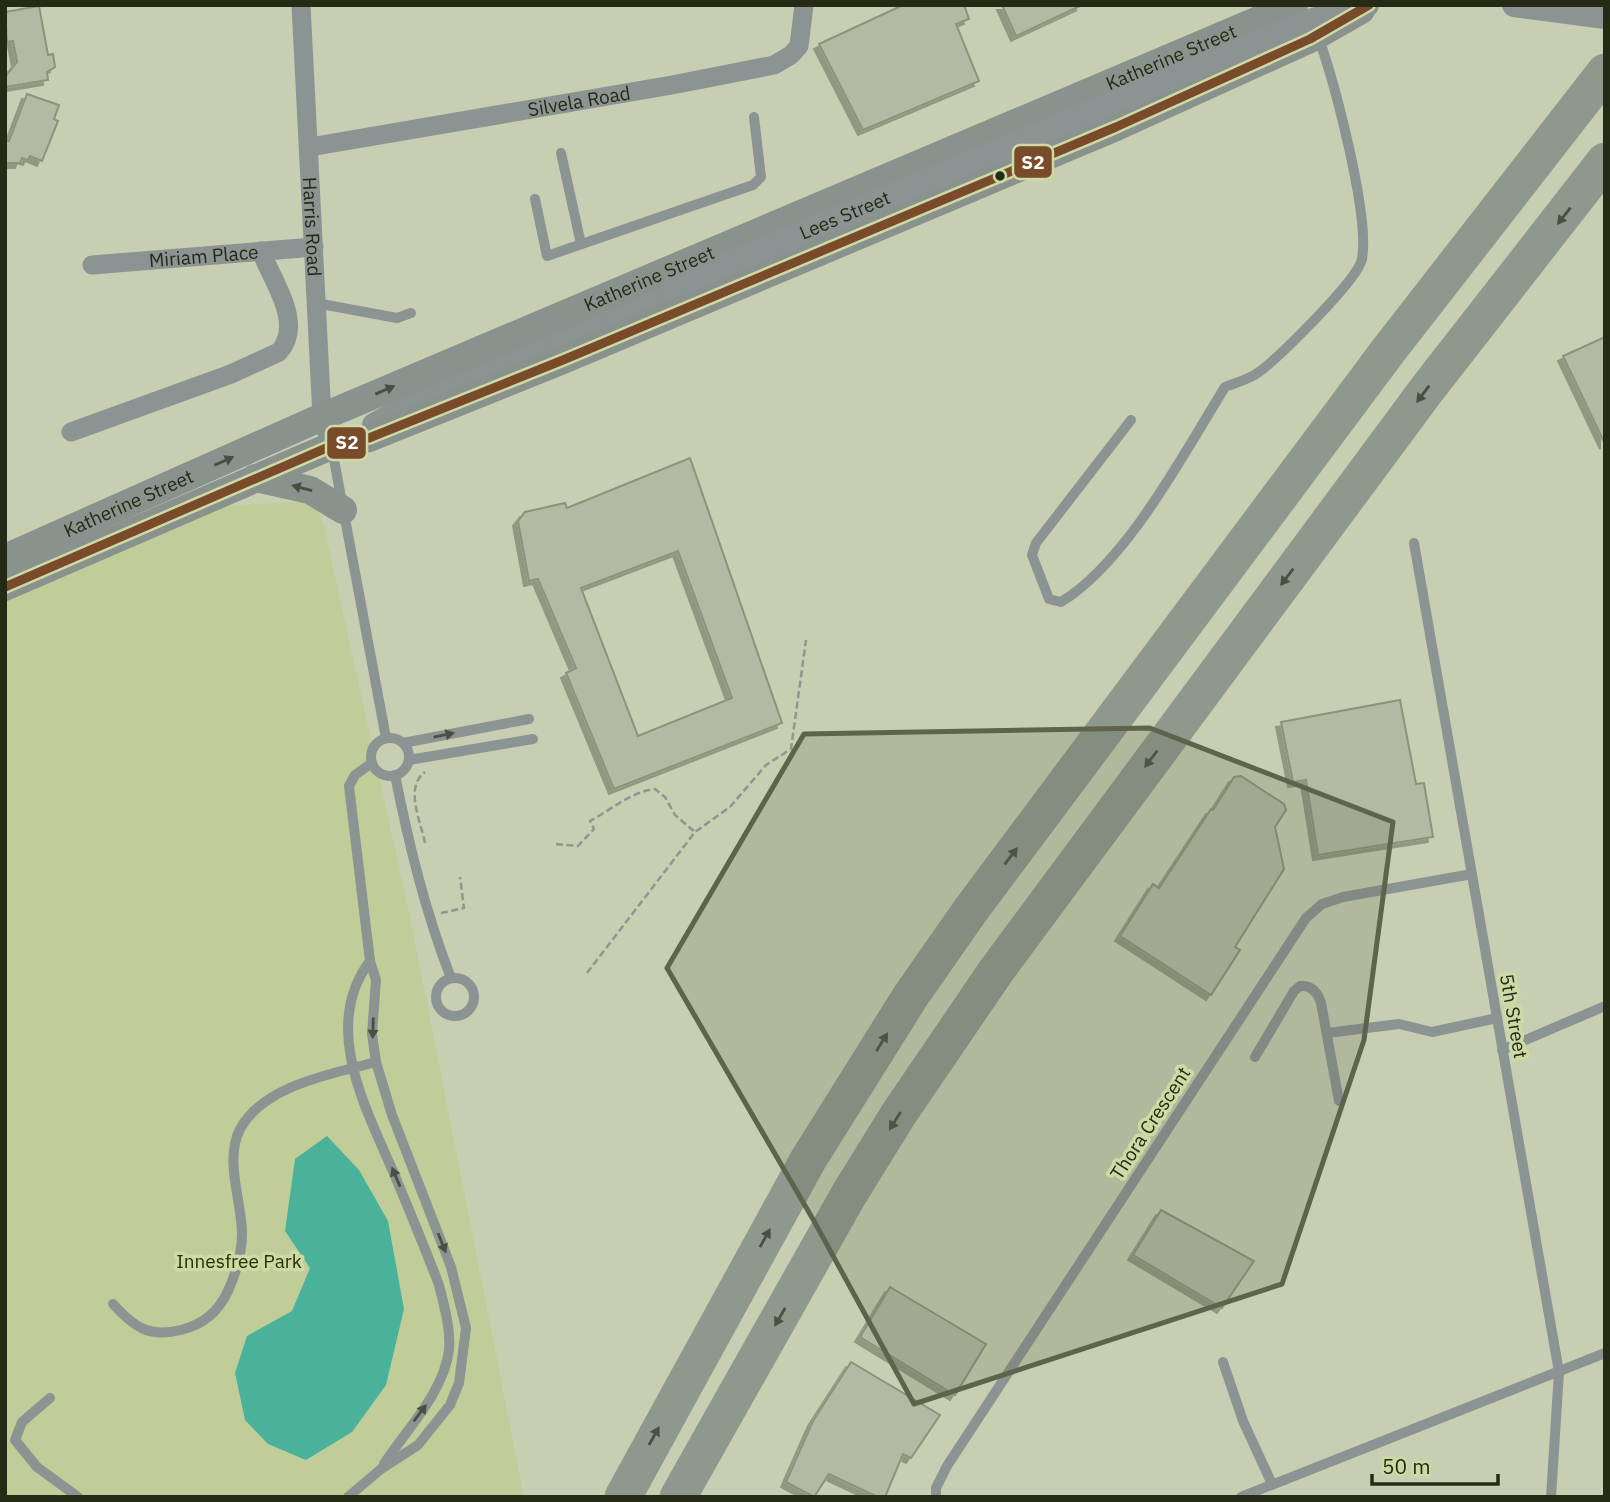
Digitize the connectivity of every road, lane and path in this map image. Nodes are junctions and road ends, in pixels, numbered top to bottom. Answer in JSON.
{"nodes":[{"id":1,"x":301,"y":5,"type":"edge"},
{"id":2,"x":804,"y":5,"type":"edge"},
{"id":3,"x":1263,"y":5,"type":"edge"},
{"id":4,"x":1295,"y":5,"type":"edge"},
{"id":5,"x":1368,"y":5,"type":"edge"},
{"id":6,"x":1514,"y":5,"type":"edge"},
{"id":7,"x":1605,"y":17,"type":"edge"},
{"id":8,"x":1326,"y":21,"type":"edge"},
{"id":9,"x":1218,"y":37,"type":"junction"},
{"id":10,"x":1605,"y":72,"type":"edge"},
{"id":11,"x":754,"y":117,"type":"dead end"},
{"id":12,"x":310,"y":147,"type":"junction"},
{"id":13,"x":561,"y":153,"type":"dead end"},
{"id":14,"x":1605,"y":161,"type":"edge"},
{"id":15,"x":535,"y":199,"type":"dead end"},
{"id":16,"x":581,"y":244,"type":"junction"},
{"id":17,"x":314,"y":247,"type":"junction"},
{"id":18,"x":261,"y":251,"type":"junction"},
{"id":19,"x":92,"y":265,"type":"dead end"},
{"id":20,"x":316,"y":303,"type":"junction"},
{"id":21,"x":411,"y":313,"type":"dead end"},
{"id":22,"x":322,"y":417,"type":"junction"},
{"id":23,"x":1131,"y":420,"type":"dead end"},
{"id":24,"x":71,"y":432,"type":"dead end"},
{"id":25,"x":331,"y":446,"type":"junction"},
{"id":26,"x":255,"y":478,"type":"junction"},
{"id":27,"x":343,"y":510,"type":"junction"},
{"id":28,"x":1413,"y":543,"type":"dead end"},
{"id":29,"x":8,"y":576,"type":"edge"},
{"id":30,"x":806,"y":640,"type":"dead end"},
{"id":31,"x":529,"y":719,"type":"dead end"},
{"id":32,"x":386,"y":738,"type":"junction"},
{"id":33,"x":533,"y":739,"type":"dead end"},
{"id":34,"x":403,"y":743,"type":"junction"},
{"id":35,"x":427,"y":757,"type":"junction"},
{"id":36,"x":409,"y":760,"type":"junction"},
{"id":37,"x":372,"y":763,"type":"junction"},
{"id":38,"x":395,"y":775,"type":"junction"},
{"id":39,"x":695,"y":832,"type":"junction"},
{"id":40,"x":556,"y":844,"type":"dead end"},
{"id":41,"x":428,"y":855,"type":"dead end"},
{"id":42,"x":1472,"y":874,"type":"junction"},
{"id":43,"x":460,"y":877,"type":"dead end"},
{"id":44,"x":438,"y":903,"type":"dead end"},
{"id":45,"x":370,"y":961,"type":"junction"},
{"id":46,"x":587,"y":973,"type":"dead end"},
{"id":47,"x":451,"y":978,"type":"dead end"},
{"id":48,"x":1605,"y":1006,"type":"edge"},
{"id":49,"x":1497,"y":1018,"type":"junction"},
{"id":50,"x":1326,"y":1033,"type":"junction"},
{"id":51,"x":1502,"y":1050,"type":"junction"},
{"id":52,"x":1255,"y":1057,"type":"dead end"},
{"id":53,"x":376,"y":1062,"type":"junction"},
{"id":54,"x":353,"y":1068,"type":"junction"},
{"id":55,"x":1339,"y":1101,"type":"dead end"},
{"id":56,"x":113,"y":1304,"type":"dead end"},
{"id":57,"x":1605,"y":1353,"type":"edge"},
{"id":58,"x":1223,"y":1362,"type":"dead end"},
{"id":59,"x":1559,"y":1371,"type":"junction"},
{"id":60,"x":50,"y":1398,"type":"dead end"},
{"id":61,"x":381,"y":1469,"type":"junction"},
{"id":62,"x":1272,"y":1485,"type":"junction"},
{"id":63,"x":78,"y":1497,"type":"edge"},
{"id":64,"x":348,"y":1497,"type":"edge"},
{"id":65,"x":623,"y":1497,"type":"edge"},
{"id":66,"x":678,"y":1497,"type":"edge"},
{"id":67,"x":936,"y":1497,"type":"edge"},
{"id":68,"x":1241,"y":1497,"type":"edge"},
{"id":69,"x":1551,"y":1497,"type":"edge"}],
"edges":[{"from":1,"to":12,"type":"street","name":"Harris Road"},
{"from":2,"to":12,"type":"street","name":"Silvela Road"},
{"from":3,"to":9,"type":"main road"},
{"from":4,"to":8,"type":"street","name":"Katherine Street"},
{"from":4,"to":9,"type":"main road","name":"Katherine Street"},
{"from":5,"to":8,"type":"main road","name":"Katherine Street"},
{"from":5,"to":25,"type":"street","name":"Lees Street","bridge":true},
{"from":6,"to":7,"type":"street"},
{"from":8,"to":23,"type":"lane"},
{"from":8,"to":25,"type":"main road","name":"Katherine Street"},
{"from":22,"to":9,"type":"main road","name":"Katherine Street","one_way":true},
{"from":65,"to":10,"type":"highway","one_way":true},
{"from":11,"to":16,"type":"lane"},
{"from":12,"to":17,"type":"street","name":"Harris Road"},
{"from":13,"to":16,"type":"lane"},
{"from":14,"to":66,"type":"highway","one_way":true},
{"from":15,"to":16,"type":"lane"},
{"from":17,"to":18,"type":"street","name":"Miriam Place"},
{"from":17,"to":20,"type":"street","name":"Harris Road"},
{"from":18,"to":19,"type":"street","name":"Miriam Place"},
{"from":18,"to":24,"type":"street"},
{"from":20,"to":21,"type":"lane"},
{"from":20,"to":22,"type":"street","name":"Harris Road"},
{"from":22,"to":25,"type":"street","name":"Harris Road"},
{"from":29,"to":22,"type":"main road","name":"Katherine Street","one_way":true},
{"from":25,"to":26,"type":"main road","name":"Katherine Street"},
{"from":25,"to":27,"type":"lane"},
{"from":27,"to":26,"type":"main road","one_way":true},
{"from":26,"to":29,"type":"main road","name":"Katherine Street"},
{"from":27,"to":32,"type":"lane"},
{"from":28,"to":42,"type":"lane","name":"5th Street"},
{"from":30,"to":39,"type":"path"},
{"from":34,"to":31,"type":"lane","one_way":true},
{"from":32,"to":34,"type":"lane"},
{"from":32,"to":37,"type":"lane"},
{"from":33,"to":35,"type":"lane"},
{"from":34,"to":36,"type":"lane"},
{"from":35,"to":36,"type":"lane"},
{"from":35,"to":41,"type":"path"},
{"from":36,"to":38,"type":"lane"},
{"from":37,"to":38,"type":"lane"},
{"from":37,"to":45,"type":"lane"},
{"from":38,"to":47,"type":"lane"},
{"from":39,"to":40,"type":"path"},
{"from":39,"to":46,"type":"path"},
{"from":42,"to":49,"type":"lane","name":"5th Street"},
{"from":42,"to":67,"type":"lane","name":"Thora Crescent"},
{"from":43,"to":44,"type":"path"},
{"from":45,"to":53,"type":"lane","one_way":true},
{"from":45,"to":54,"type":"lane"},
{"from":48,"to":51,"type":"lane"},
{"from":49,"to":50,"type":"lane"},
{"from":49,"to":51,"type":"lane","name":"5th Street"},
{"from":50,"to":52,"type":"lane"},
{"from":50,"to":55,"type":"lane"},
{"from":51,"to":59,"type":"lane","name":"5th Street"},
{"from":53,"to":54,"type":"lane"},
{"from":53,"to":61,"type":"lane","one_way":true},
{"from":54,"to":56,"type":"lane"},
{"from":61,"to":54,"type":"lane","one_way":true},
{"from":57,"to":59,"type":"lane"},
{"from":58,"to":62,"type":"lane"},
{"from":59,"to":62,"type":"lane"},
{"from":59,"to":69,"type":"lane","name":"5th Street"},
{"from":60,"to":63,"type":"lane"},
{"from":61,"to":64,"type":"lane"},
{"from":62,"to":68,"type":"lane"}]}
